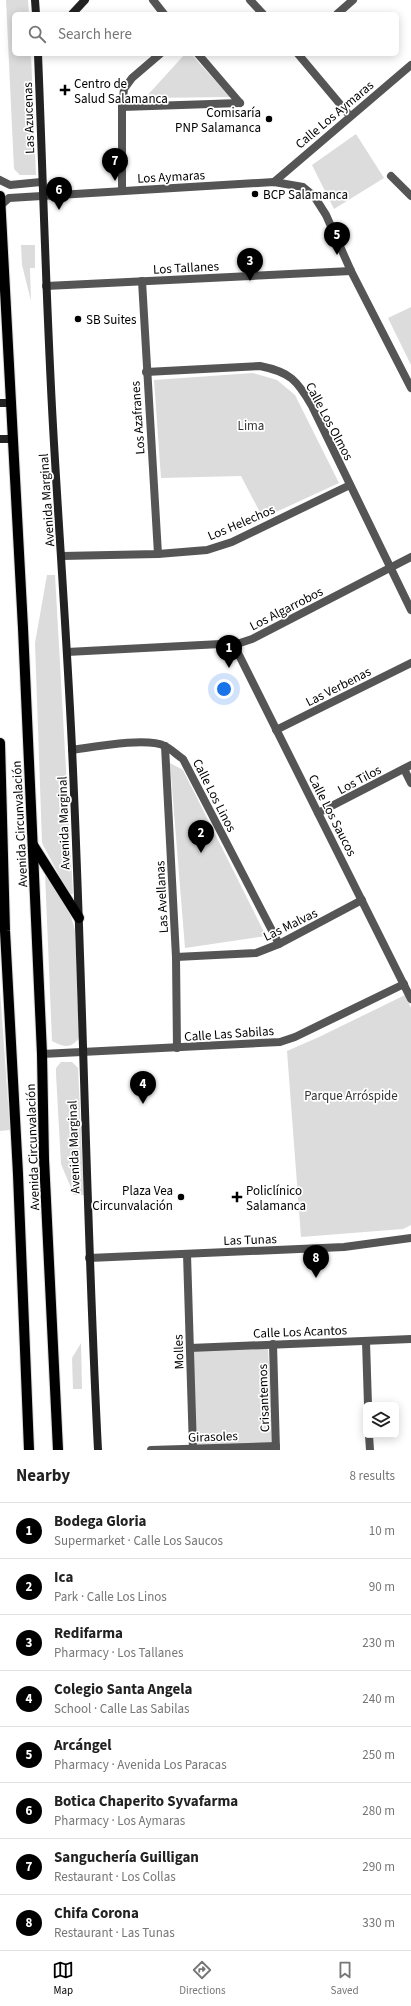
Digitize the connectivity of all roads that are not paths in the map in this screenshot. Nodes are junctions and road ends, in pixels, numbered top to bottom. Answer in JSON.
{"nodes":[{"id":1,"x":35,"y":0,"type":"edge"},
{"id":2,"x":85,"y":0,"type":"edge"},
{"id":3,"x":153,"y":0,"type":"edge"},
{"id":4,"x":250,"y":0,"type":"edge"},
{"id":5,"x":353,"y":0,"type":"edge"},
{"id":6,"x":36,"y":12,"type":"edge"},
{"id":7,"x":74,"y":12,"type":"edge"},
{"id":8,"x":162,"y":12,"type":"edge"},
{"id":9,"x":261,"y":12,"type":"edge"},
{"id":10,"x":340,"y":12,"type":"edge"},
{"id":11,"x":39,"y":56,"type":"edge"},
{"id":12,"x":158,"y":56,"type":"edge"},
{"id":13,"x":200,"y":56,"type":"edge"},
{"id":14,"x":300,"y":56,"type":"edge"},
{"id":15,"x":410,"y":68,"type":"edge"},
{"id":16,"x":122,"y":107,"type":"junction"},
{"id":17,"x":350,"y":116,"type":"junction"},
{"id":18,"x":391,"y":176,"type":"dead end"},
{"id":19,"x":0,"y":180,"type":"edge"},
{"id":20,"x":41,"y":182,"type":"junction"},
{"id":21,"x":274,"y":182,"type":"junction"},
{"id":22,"x":122,"y":191,"type":"junction"},
{"id":23,"x":42,"y":196,"type":"junction"},
{"id":24,"x":411,"y":196,"type":"edge"},
{"id":25,"x":0,"y":201,"type":"edge"},
{"id":26,"x":351,"y":271,"type":"junction"},
{"id":27,"x":142,"y":281,"type":"junction"},
{"id":28,"x":46,"y":286,"type":"junction"},
{"id":29,"x":146,"y":372,"type":"junction"},
{"id":30,"x":411,"y":388,"type":"edge"},
{"id":31,"x":0,"y":403,"type":"edge"},
{"id":32,"x":11,"y":403,"type":"junction"},
{"id":33,"x":0,"y":439,"type":"edge"},
{"id":34,"x":12,"y":439,"type":"junction"},
{"id":35,"x":350,"y":485,"type":"junction"},
{"id":36,"x":158,"y":554,"type":"junction"},
{"id":37,"x":62,"y":556,"type":"junction"},
{"id":38,"x":411,"y":558,"type":"edge"},
{"id":39,"x":391,"y":568,"type":"junction"},
{"id":40,"x":411,"y":610,"type":"edge"},
{"id":41,"x":233,"y":643,"type":"junction"},
{"id":42,"x":67,"y":652,"type":"junction"},
{"id":43,"x":411,"y":663,"type":"edge"},
{"id":44,"x":276,"y":730,"type":"junction"},
{"id":45,"x":0,"y":743,"type":"edge"},
{"id":46,"x":164,"y":746,"type":"junction"},
{"id":47,"x":72,"y":750,"type":"junction"},
{"id":48,"x":408,"y":767,"type":"edge"},
{"id":49,"x":411,"y":782,"type":"edge"},
{"id":50,"x":318,"y":814,"type":"junction"},
{"id":51,"x":33,"y":844,"type":"junction"},
{"id":52,"x":2,"y":889,"type":"edge"},
{"id":53,"x":362,"y":900,"type":"junction"},
{"id":54,"x":79,"y":918,"type":"junction"},
{"id":55,"x":279,"y":944,"type":"junction"},
{"id":56,"x":176,"y":957,"type":"junction"},
{"id":57,"x":404,"y":984,"type":"junction"},
{"id":58,"x":411,"y":998,"type":"edge"},
{"id":59,"x":177,"y":1048,"type":"junction"},
{"id":60,"x":83,"y":1052,"type":"junction"},
{"id":61,"x":42,"y":1054,"type":"junction"},
{"id":62,"x":411,"y":1238,"type":"edge"},
{"id":63,"x":187,"y":1254,"type":"junction"},
{"id":64,"x":89,"y":1258,"type":"junction"},
{"id":65,"x":411,"y":1338,"type":"edge"},
{"id":66,"x":366,"y":1341,"type":"junction"},
{"id":67,"x":273,"y":1344,"type":"junction"},
{"id":68,"x":190,"y":1348,"type":"junction"},
{"id":69,"x":368,"y":1402,"type":"edge"},
{"id":70,"x":369,"y":1438,"type":"edge"},
{"id":71,"x":276,"y":1448,"type":"edge"},
{"id":72,"x":193,"y":1449,"type":"junction"},
{"id":73,"x":28,"y":1450,"type":"edge"},
{"id":74,"x":58,"y":1450,"type":"edge"},
{"id":75,"x":98,"y":1450,"type":"edge"},
{"id":76,"x":151,"y":1450,"type":"edge"},
{"id":77,"x":370,"y":1450,"type":"edge"}],
"edges":[{"from":1,"to":6,"type":"main road"},
{"from":2,"to":7,"type":"main road"},
{"from":3,"to":8,"type":"street"},
{"from":4,"to":9,"type":"street"},
{"from":5,"to":10,"type":"street"},
{"from":11,"to":20,"type":"main road","name":"Las Azucenas"},
{"from":12,"to":16,"type":"street"},
{"from":13,"to":16,"type":"street"},
{"from":14,"to":17,"type":"street"},
{"from":15,"to":17,"type":"street","name":"Calle Los Aymaras"},
{"from":16,"to":22,"type":"street"},
{"from":17,"to":21,"type":"street","name":"Calle Los Aymaras"},
{"from":18,"to":24,"type":"street"},
{"from":19,"to":20,"type":"street"},
{"from":20,"to":23,"type":"main road","name":"Las Azucenas"},
{"from":21,"to":22,"type":"street","name":"Los Aymaras"},
{"from":21,"to":26,"type":"street","name":"Los Aymaras"},
{"from":22,"to":23,"type":"street","name":"Los Aymaras"},
{"from":23,"to":25,"type":"street","name":"Los Aymaras"},
{"from":23,"to":28,"type":"main road","name":"Avenida Marginal"},
{"from":25,"to":32,"type":"main road","name":"Avenida Circunvalación"},
{"from":26,"to":27,"type":"street","name":"Los Tallanes"},
{"from":26,"to":30,"type":"street","name":"Los Aymaras"},
{"from":27,"to":28,"type":"street","name":"Los Tallanes"},
{"from":27,"to":29,"type":"street","name":"Los Azafranes"},
{"from":28,"to":37,"type":"main road","name":"Avenida Marginal"},
{"from":29,"to":35,"type":"street","name":"Calle Los Olmos"},
{"from":29,"to":36,"type":"street","name":"Los Azafranes"},
{"from":31,"to":32,"type":"main road"},
{"from":32,"to":34,"type":"main road","name":"Avenida Circunvalación"},
{"from":33,"to":34,"type":"main road"},
{"from":34,"to":51,"type":"main road","name":"Avenida Circunvalación"},
{"from":35,"to":36,"type":"street","name":"Los Helechos"},
{"from":35,"to":39,"type":"street","name":"Calle Los Olmos"},
{"from":36,"to":37,"type":"street","name":"Los Helechos"},
{"from":37,"to":42,"type":"main road","name":"Avenida Marginal"},
{"from":38,"to":39,"type":"street","name":"Los Algarrobos"},
{"from":39,"to":40,"type":"street","name":"Calle Los Olmos"},
{"from":39,"to":41,"type":"street","name":"Los Algarrobos"},
{"from":41,"to":42,"type":"street","name":"Los Algarrobos"},
{"from":41,"to":44,"type":"street","name":"Calle Los Saucos"},
{"from":42,"to":47,"type":"main road","name":"Avenida Marginal"},
{"from":43,"to":44,"type":"street","name":"Las Verbenas"},
{"from":44,"to":50,"type":"street","name":"Calle Los Saucos"},
{"from":45,"to":52,"type":"main road","name":"Avenida Circunvalación"},
{"from":46,"to":47,"type":"street","name":"Calle Los Linos"},
{"from":46,"to":55,"type":"street","name":"Calle Los Linos"},
{"from":46,"to":56,"type":"street","name":"Las Avellanas"},
{"from":47,"to":54,"type":"main road","name":"Avenida Marginal"},
{"from":48,"to":49,"type":"street"},
{"from":48,"to":50,"type":"street","name":"Los Tilos"},
{"from":50,"to":53,"type":"street","name":"Calle Los Saucos"},
{"from":51,"to":54,"type":"main road"},
{"from":51,"to":61,"type":"main road","name":"Avenida Circunvalación"},
{"from":52,"to":73,"type":"main road","name":"Avenida Circunvalación"},
{"from":53,"to":55,"type":"street","name":"Las Malvas"},
{"from":53,"to":57,"type":"street","name":"Calle Los Saucos"},
{"from":54,"to":60,"type":"main road","name":"Avenida Marginal"},
{"from":55,"to":56,"type":"street","name":"Las Malvas"},
{"from":56,"to":59,"type":"street","name":"Las Avellanas"},
{"from":57,"to":58,"type":"street","name":"Calle Los Saucos"},
{"from":57,"to":59,"type":"street","name":"Calle Las Sabilas"},
{"from":59,"to":60,"type":"street","name":"Calle Las Sabilas"},
{"from":60,"to":61,"type":"street","name":"Calle Las Sabilas"},
{"from":60,"to":64,"type":"main road","name":"Avenida Marginal"},
{"from":61,"to":74,"type":"main road","name":"Avenida Circunvalación"},
{"from":62,"to":63,"type":"street","name":"Las Tunas"},
{"from":63,"to":64,"type":"street","name":"Las Tunas"},
{"from":63,"to":68,"type":"street","name":"Molles"},
{"from":64,"to":75,"type":"main road","name":"Avenida Marginal"},
{"from":65,"to":66,"type":"street","name":"Calle Los Acantos"},
{"from":66,"to":67,"type":"street","name":"Calle Los Acantos"},
{"from":66,"to":69,"type":"street"},
{"from":67,"to":68,"type":"street","name":"Calle Los Acantos"},
{"from":67,"to":71,"type":"street","name":"Crisantemos"},
{"from":68,"to":72,"type":"street","name":"Molles"},
{"from":70,"to":77,"type":"street"},
{"from":71,"to":72,"type":"street","name":"Girasoles"},
{"from":72,"to":76,"type":"street","name":"Girasoles"}]}
